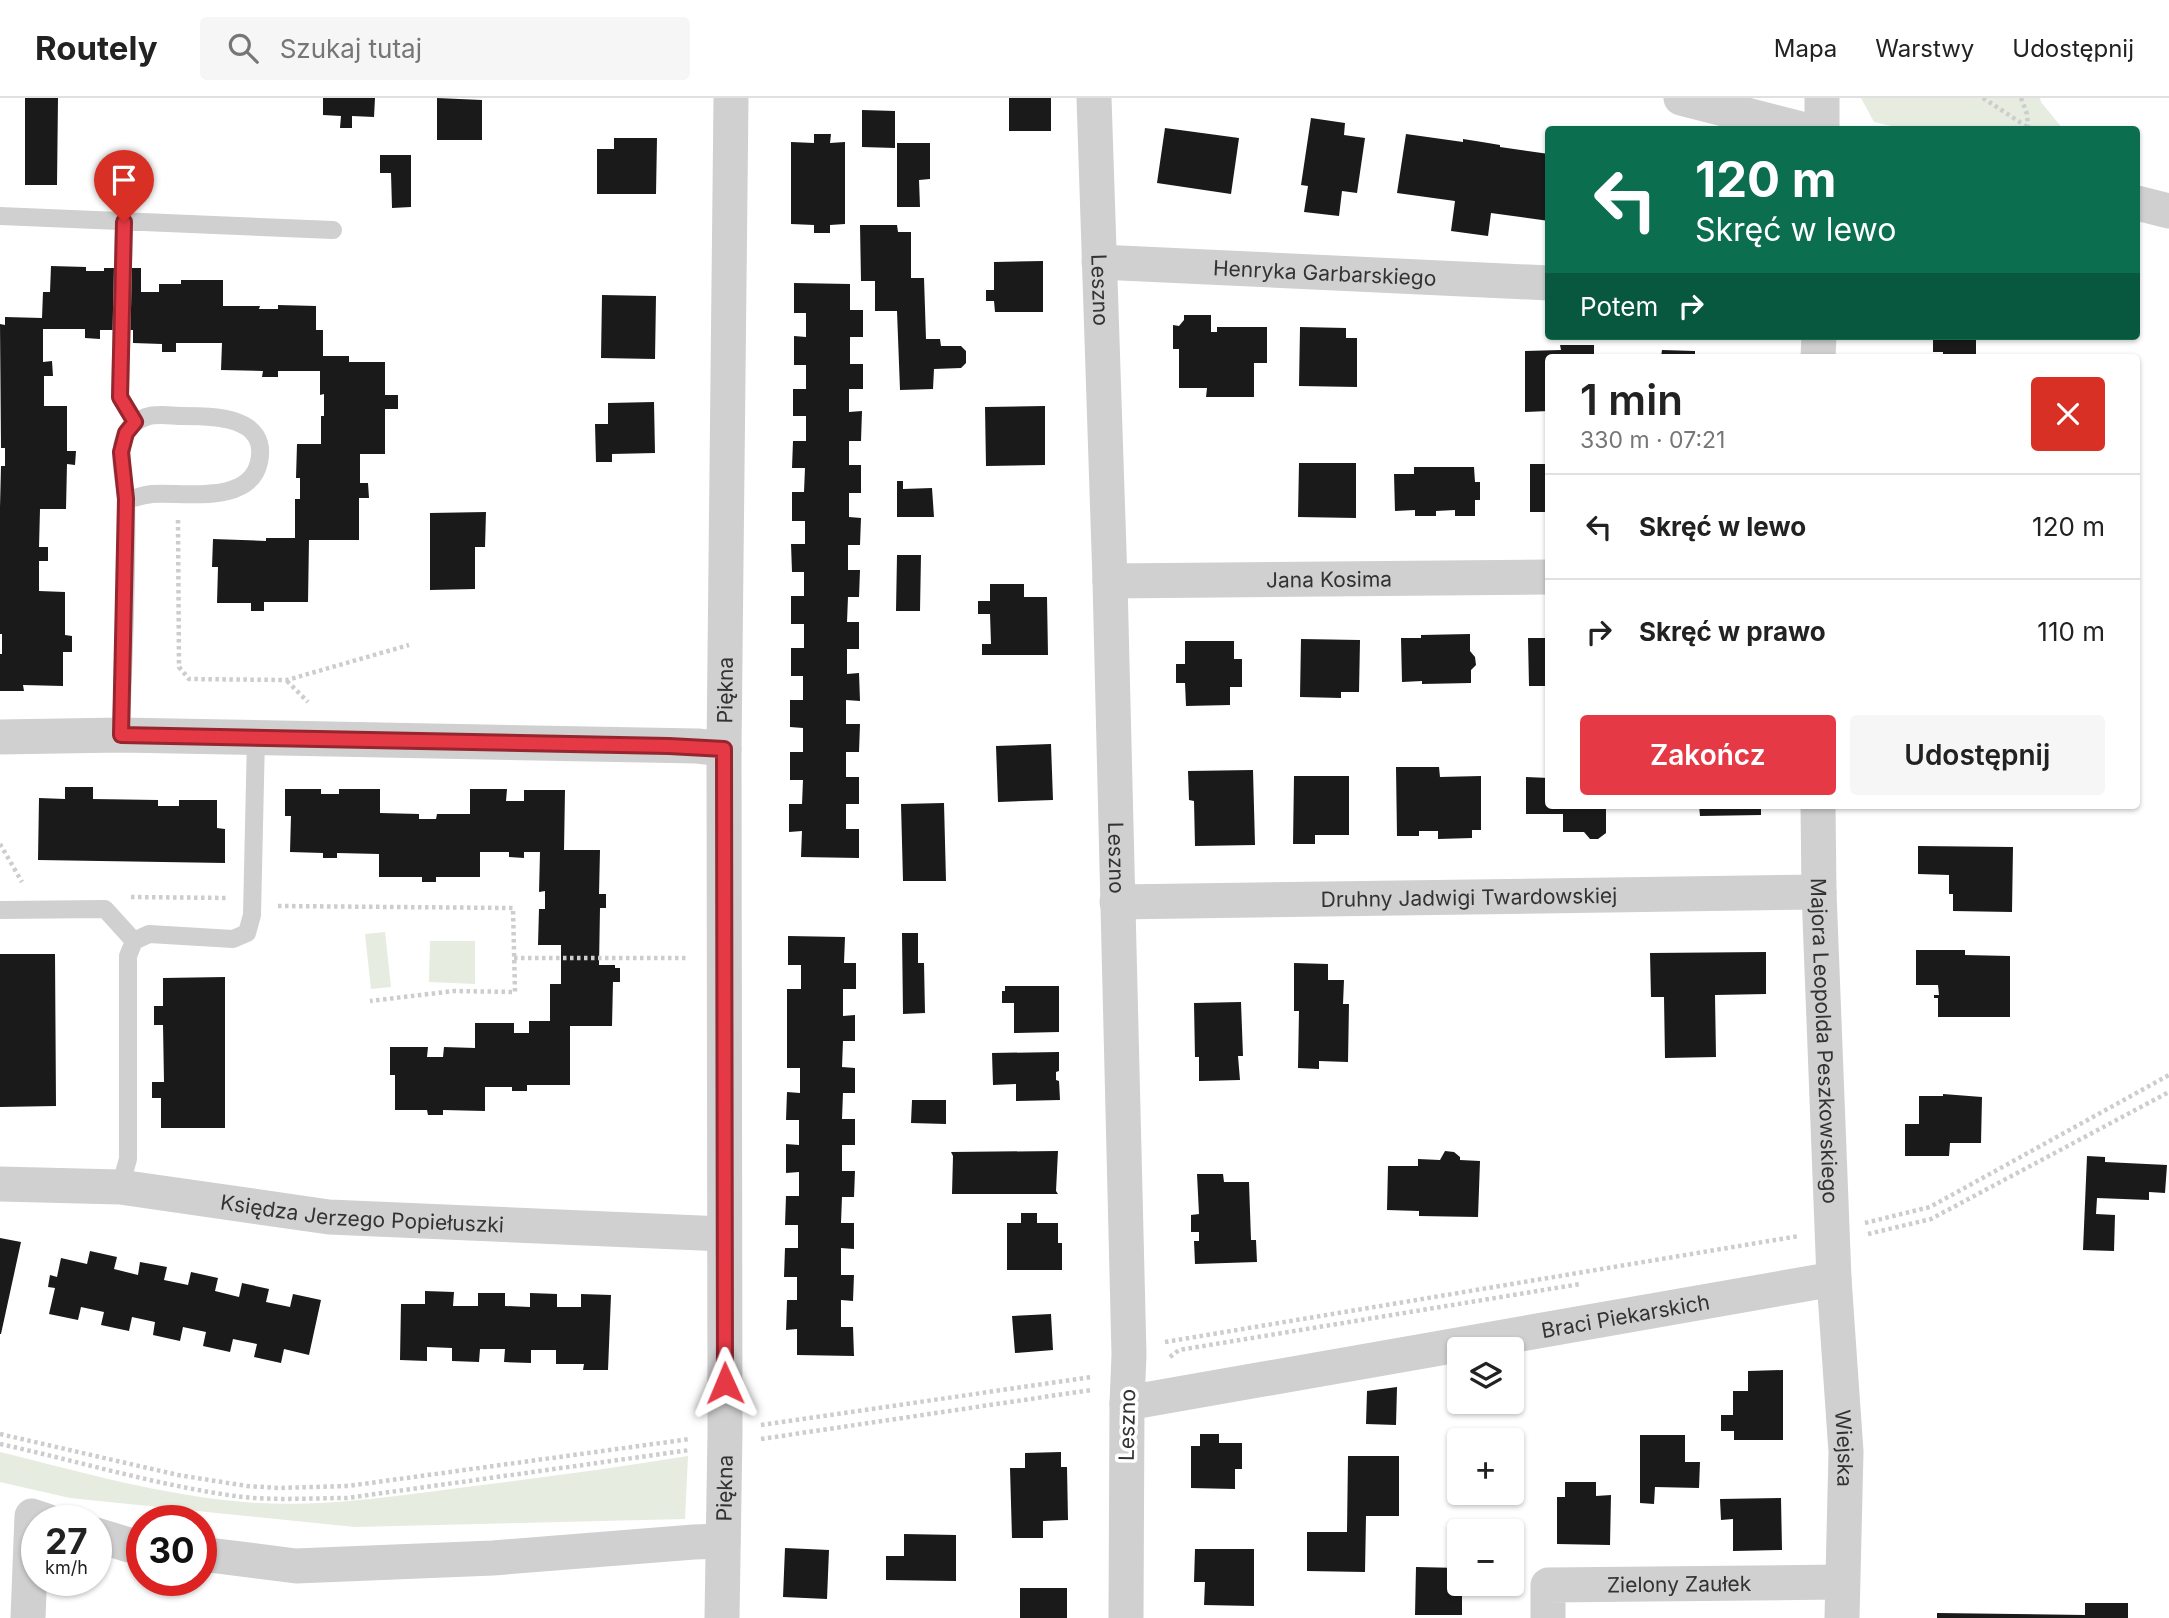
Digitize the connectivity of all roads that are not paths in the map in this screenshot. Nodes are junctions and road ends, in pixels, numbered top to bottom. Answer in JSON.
{"nodes":[{"id":1,"x":732,"y":98,"type":"edge"},
{"id":2,"x":1094,"y":98,"type":"edge"},
{"id":3,"x":1681,"y":98,"type":"edge"},
{"id":4,"x":1822,"y":98,"type":"edge"},
{"id":5,"x":1790,"y":126,"type":"edge"},
{"id":6,"x":1822,"y":126,"type":"edge"},
{"id":7,"x":2140,"y":204,"type":"edge"},
{"id":8,"x":2169,"y":211,"type":"edge"},
{"id":9,"x":0,"y":216,"type":"edge"},
{"id":10,"x":124,"y":222,"type":"junction"},
{"id":11,"x":332,"y":230,"type":"dead end"},
{"id":12,"x":1099,"y":262,"type":"junction"},
{"id":13,"x":1545,"y":283,"type":"edge"},
{"id":14,"x":135,"y":422,"type":"junction"},
{"id":15,"x":126,"y":499,"type":"junction"},
{"id":16,"x":1545,"y":577,"type":"edge"},
{"id":17,"x":1110,"y":581,"type":"junction"},
{"id":18,"x":121,"y":735,"type":"junction"},
{"id":19,"x":0,"y":737,"type":"edge"},
{"id":20,"x":256,"y":737,"type":"junction"},
{"id":21,"x":724,"y":749,"type":"junction"},
{"id":22,"x":1818,"y":809,"type":"edge"},
{"id":23,"x":1819,"y":892,"type":"junction"},
{"id":24,"x":1117,"y":902,"type":"junction"},
{"id":25,"x":0,"y":910,"type":"edge"},
{"id":26,"x":134,"y":941,"type":"junction"},
{"id":27,"x":0,"y":1184,"type":"edge"},
{"id":28,"x":120,"y":1187,"type":"junction"},
{"id":29,"x":724,"y":1234,"type":"junction"},
{"id":30,"x":1834,"y":1279,"type":"junction"},
{"id":31,"x":1127,"y":1403,"type":"junction"},
{"id":32,"x":723,"y":1541,"type":"junction"},
{"id":33,"x":217,"y":1556,"type":"edge"},
{"id":34,"x":1842,"y":1581,"type":"junction"},
{"id":35,"x":31,"y":1596,"type":"edge"},
{"id":36,"x":28,"y":1618,"type":"edge"},
{"id":37,"x":722,"y":1618,"type":"edge"},
{"id":38,"x":1126,"y":1618,"type":"edge"},
{"id":39,"x":1548,"y":1618,"type":"edge"},
{"id":40,"x":1842,"y":1618,"type":"edge"}],
"edges":[{"from":1,"to":21,"type":"street","name":"Piękna"},
{"from":2,"to":12,"type":"street","name":"Leszno"},
{"from":3,"to":5,"type":"street"},
{"from":4,"to":6,"type":"street"},
{"from":7,"to":8,"type":"street"},
{"from":9,"to":10,"type":"lane"},
{"from":10,"to":11,"type":"lane"},
{"from":10,"to":14,"type":"lane"},
{"from":12,"to":13,"type":"street","name":"Henryka Garbarskiego"},
{"from":12,"to":17,"type":"street","name":"Leszno"},
{"from":14,"to":15,"type":"lane"},
{"from":14,"to":15,"type":"lane"},
{"from":15,"to":18,"type":"lane"},
{"from":16,"to":17,"type":"street","name":"Jana Kosima"},
{"from":17,"to":24,"type":"street","name":"Leszno"},
{"from":18,"to":19,"type":"street"},
{"from":18,"to":20,"type":"street"},
{"from":20,"to":21,"type":"street"},
{"from":20,"to":26,"type":"lane"},
{"from":21,"to":29,"type":"street","name":"Piękna"},
{"from":22,"to":23,"type":"street","name":"Majora Leopolda Peszkowskiego"},
{"from":23,"to":24,"type":"street","name":"Druhny Jadwigi Twardowskiej"},
{"from":23,"to":30,"type":"street","name":"Majora Leopolda Peszkowskiego"},
{"from":24,"to":31,"type":"street","name":"Leszno"},
{"from":25,"to":26,"type":"lane"},
{"from":26,"to":28,"type":"lane"},
{"from":27,"to":28,"type":"street","name":"Księdza Jerzego Popiełuszki"},
{"from":28,"to":29,"type":"street","name":"Księdza Jerzego Popiełuszki"},
{"from":29,"to":32,"type":"street","name":"Piękna"},
{"from":30,"to":31,"type":"street","name":"Braci Piekarskich"},
{"from":30,"to":34,"type":"street","name":"Wiejska"},
{"from":31,"to":38,"type":"street","name":"Leszno"},
{"from":32,"to":33,"type":"street"},
{"from":32,"to":37,"type":"street","name":"Piękna"},
{"from":34,"to":39,"type":"street","name":"Zielony Zaułek"},
{"from":34,"to":40,"type":"street","name":"Wiejska"},
{"from":35,"to":36,"type":"street"}]}
